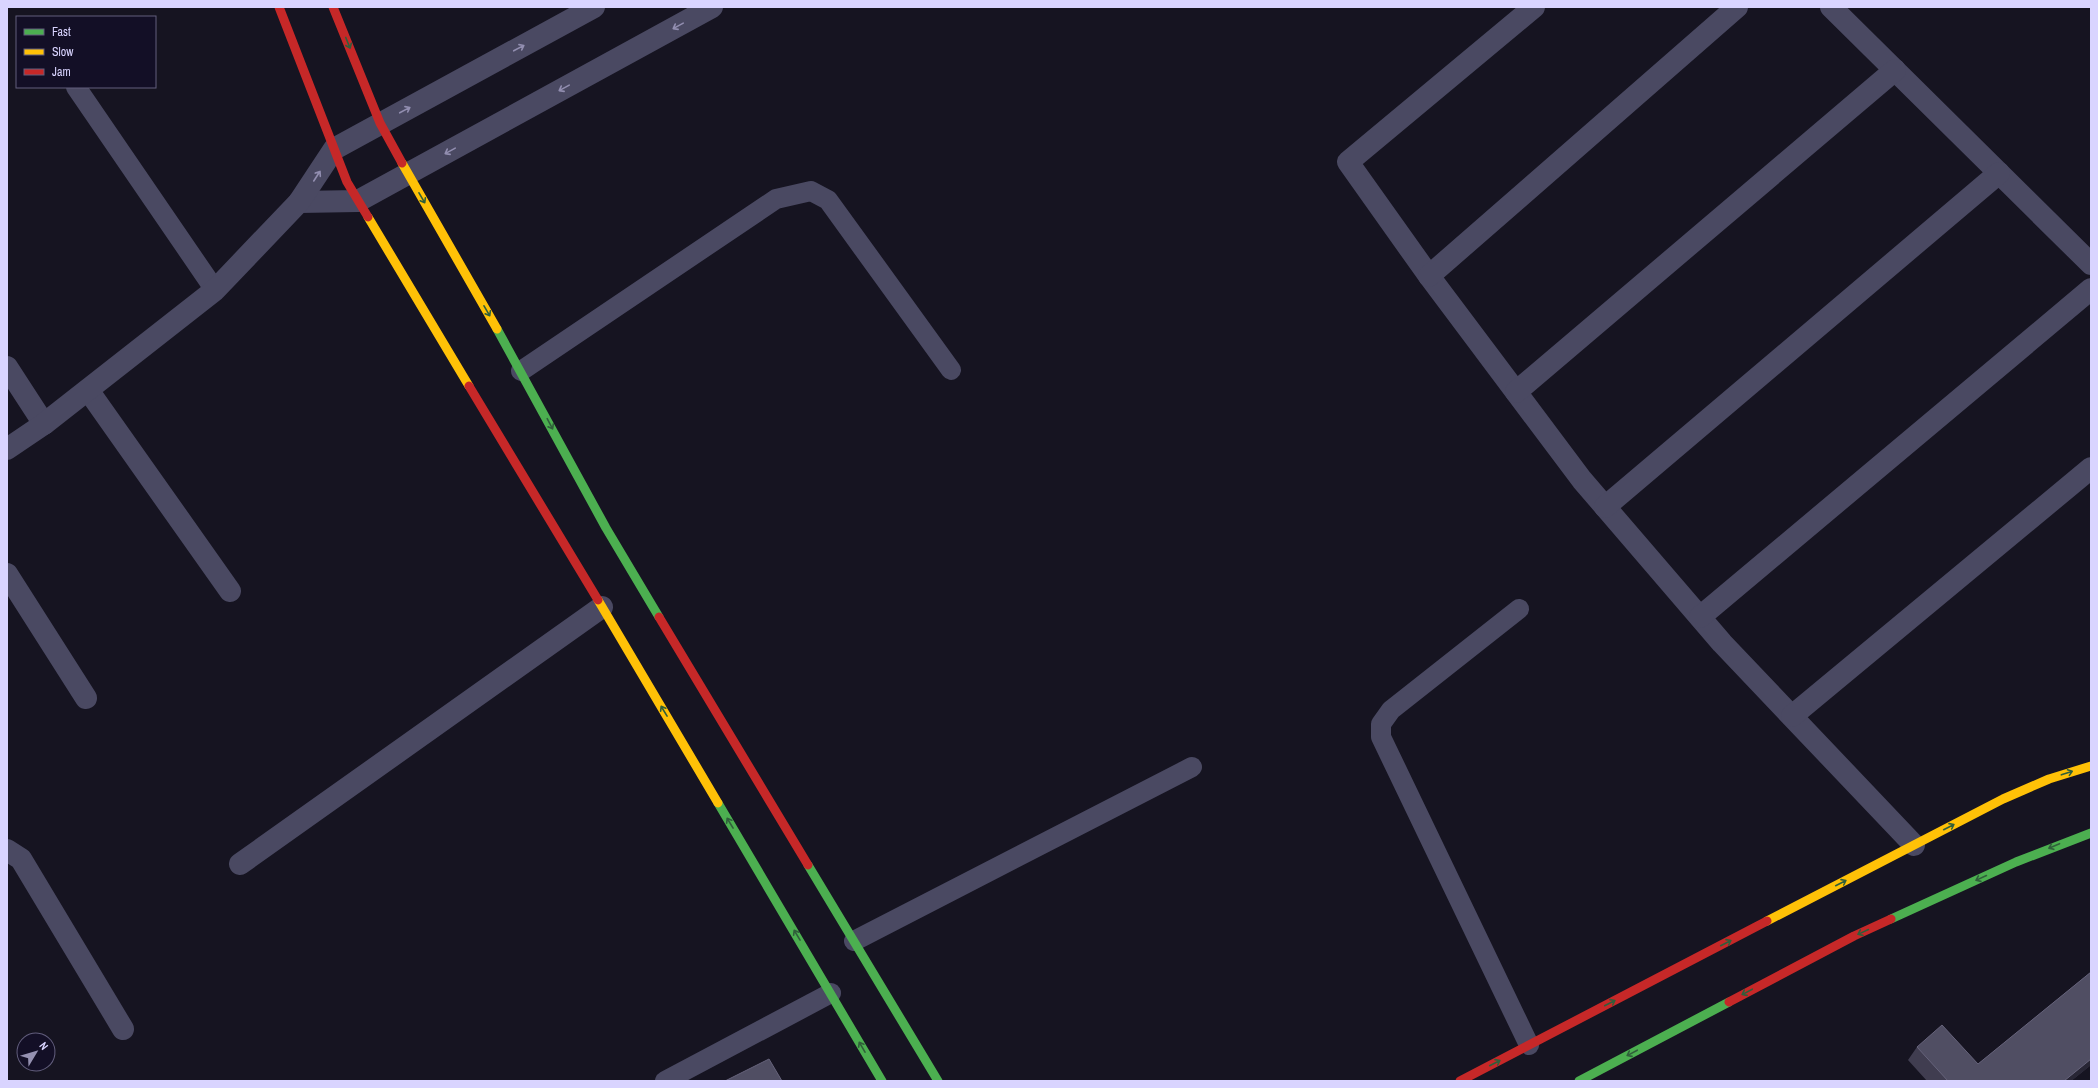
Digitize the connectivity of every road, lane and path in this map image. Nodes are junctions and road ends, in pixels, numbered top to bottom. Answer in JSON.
{"nodes":[{"id":1,"x":279,"y":7,"type":"edge"},
{"id":2,"x":333,"y":7,"type":"edge"},
{"id":3,"x":594,"y":7,"type":"edge"},
{"id":4,"x":712,"y":7,"type":"edge"},
{"id":5,"x":1534,"y":7,"type":"edge"},
{"id":6,"x":1737,"y":7,"type":"edge"},
{"id":7,"x":1831,"y":7,"type":"edge"},
{"id":8,"x":1895,"y":70,"type":"junction"},
{"id":9,"x":77,"y":88,"type":"edge"},
{"id":10,"x":380,"y":123,"type":"junction"},
{"id":11,"x":334,"y":149,"type":"junction"},
{"id":12,"x":408,"y":173,"type":"junction"},
{"id":13,"x":1999,"y":173,"type":"junction"},
{"id":14,"x":358,"y":201,"type":"junction"},
{"id":15,"x":299,"y":202,"type":"junction"},
{"id":16,"x":2091,"y":264,"type":"edge"},
{"id":17,"x":1429,"y":276,"type":"junction"},
{"id":18,"x":2091,"y":289,"type":"edge"},
{"id":19,"x":215,"y":290,"type":"junction"},
{"id":20,"x":7,"y":367,"type":"edge"},
{"id":21,"x":951,"y":370,"type":"dead end"},
{"id":22,"x":522,"y":371,"type":"junction"},
{"id":23,"x":88,"y":390,"type":"junction"},
{"id":24,"x":1516,"y":392,"type":"junction"},
{"id":25,"x":44,"y":424,"type":"junction"},
{"id":26,"x":7,"y":449,"type":"edge"},
{"id":27,"x":2091,"y":468,"type":"edge"},
{"id":28,"x":1605,"y":507,"type":"junction"},
{"id":29,"x":7,"y":574,"type":"edge"},
{"id":30,"x":230,"y":591,"type":"dead end"},
{"id":31,"x":602,"y":607,"type":"junction"},
{"id":32,"x":1519,"y":609,"type":"dead end"},
{"id":33,"x":1700,"y":617,"type":"junction"},
{"id":34,"x":86,"y":698,"type":"dead end"},
{"id":35,"x":1792,"y":716,"type":"junction"},
{"id":36,"x":2091,"y":766,"type":"edge"},
{"id":37,"x":1192,"y":767,"type":"dead end"},
{"id":38,"x":2091,"y":833,"type":"edge"},
{"id":39,"x":1914,"y":845,"type":"junction"},
{"id":40,"x":7,"y":850,"type":"edge"},
{"id":41,"x":240,"y":864,"type":"dead end"},
{"id":42,"x":854,"y":941,"type":"junction"},
{"id":43,"x":831,"y":993,"type":"junction"},
{"id":44,"x":123,"y":1029,"type":"dead end"},
{"id":45,"x":1529,"y":1045,"type":"junction"},
{"id":46,"x":665,"y":1081,"type":"edge"},
{"id":47,"x":882,"y":1081,"type":"edge"},
{"id":48,"x":938,"y":1081,"type":"edge"},
{"id":49,"x":1460,"y":1081,"type":"edge"},
{"id":50,"x":1579,"y":1081,"type":"edge"}],
"edges":[{"from":1,"to":11,"type":"street"},
{"from":2,"to":10,"type":"street","one_way":true},
{"from":10,"to":3,"type":"street","one_way":true},
{"from":4,"to":12,"type":"street","one_way":true},
{"from":5,"to":17,"type":"street"},
{"from":6,"to":17,"type":"street"},
{"from":7,"to":8,"type":"street"},
{"from":8,"to":13,"type":"street"},
{"from":8,"to":24,"type":"street"},
{"from":9,"to":19,"type":"lane"},
{"from":10,"to":11,"type":"street"},
{"from":10,"to":12,"type":"street"},
{"from":11,"to":14,"type":"street"},
{"from":15,"to":11,"type":"street","one_way":true},
{"from":12,"to":14,"type":"street"},
{"from":12,"to":22,"type":"street","one_way":true},
{"from":13,"to":16,"type":"street"},
{"from":13,"to":28,"type":"street"},
{"from":14,"to":15,"type":"street"},
{"from":14,"to":31,"type":"street"},
{"from":15,"to":19,"type":"street"},
{"from":17,"to":24,"type":"street"},
{"from":18,"to":33,"type":"street"},
{"from":19,"to":23,"type":"street"},
{"from":20,"to":25,"type":"street"},
{"from":21,"to":22,"type":"lane"},
{"from":22,"to":42,"type":"street","one_way":true},
{"from":23,"to":25,"type":"street"},
{"from":23,"to":30,"type":"street"},
{"from":24,"to":28,"type":"street"},
{"from":25,"to":26,"type":"street"},
{"from":27,"to":35,"type":"street"},
{"from":28,"to":33,"type":"street"},
{"from":29,"to":34,"type":"street"},
{"from":31,"to":41,"type":"street"},
{"from":43,"to":31,"type":"street","one_way":true},
{"from":32,"to":45,"type":"lane"},
{"from":33,"to":35,"type":"street"},
{"from":35,"to":39,"type":"street"},
{"from":39,"to":36,"type":"street","one_way":true},
{"from":37,"to":42,"type":"lane"},
{"from":38,"to":50,"type":"street","one_way":true},
{"from":45,"to":39,"type":"street","one_way":true},
{"from":40,"to":44,"type":"street"},
{"from":42,"to":48,"type":"street"},
{"from":43,"to":46,"type":"lane"},
{"from":47,"to":43,"type":"street","one_way":true},
{"from":49,"to":45,"type":"street","one_way":true}]}
